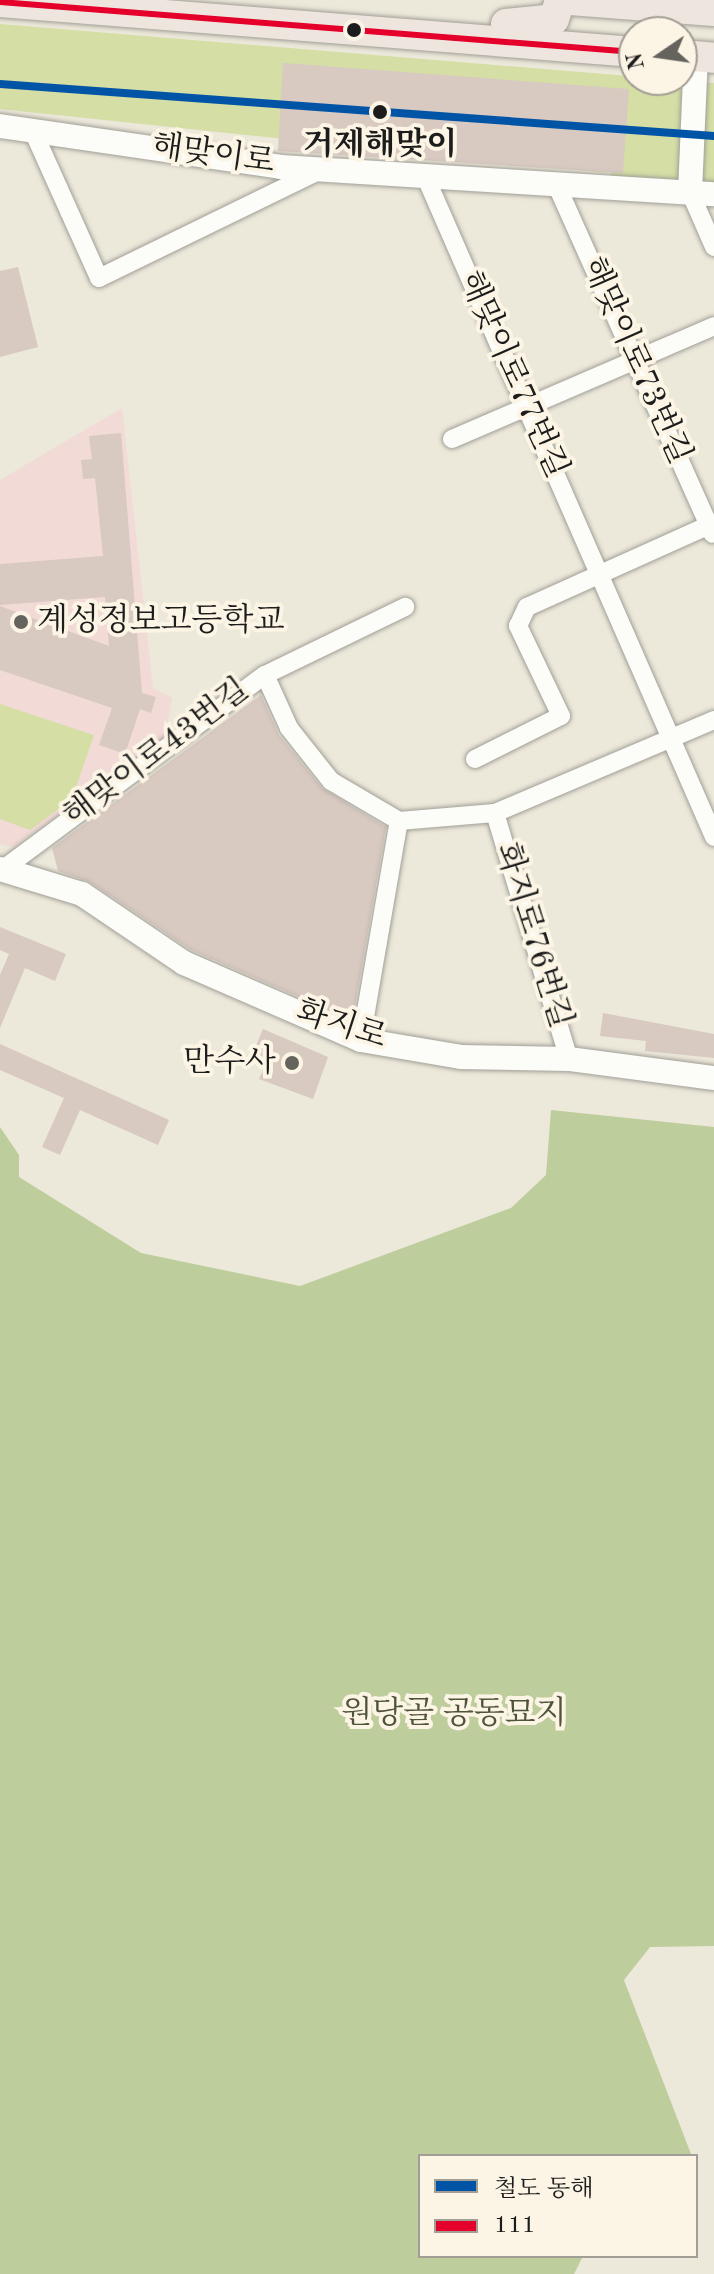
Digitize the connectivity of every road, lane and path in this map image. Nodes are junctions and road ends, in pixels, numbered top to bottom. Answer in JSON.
{"nodes":[{"id":1,"x":560,"y":0,"type":"edge"},
{"id":2,"x":570,"y":0,"type":"edge"},
{"id":3,"x":0,"y":2,"type":"edge"},
{"id":4,"x":714,"y":11,"type":"edge"},
{"id":5,"x":422,"y":35,"type":"junction"},
{"id":6,"x":618,"y":51,"type":"edge"},
{"id":7,"x":702,"y":52,"type":"edge"},
{"id":8,"x":0,"y":126,"type":"edge"},
{"id":9,"x":33,"y":131,"type":"junction"},
{"id":10,"x":320,"y":170,"type":"junction"},
{"id":11,"x":426,"y":178,"type":"junction"},
{"id":12,"x":557,"y":186,"type":"junction"},
{"id":13,"x":702,"y":193,"type":"edge"},
{"id":14,"x":714,"y":247,"type":"edge"},
{"id":15,"x":714,"y":326,"type":"edge"},
{"id":16,"x":635,"y":360,"type":"junction"},
{"id":17,"x":526,"y":407,"type":"junction"},
{"id":18,"x":452,"y":439,"type":"dead end"},
{"id":19,"x":712,"y":529,"type":"edge"},
{"id":20,"x":598,"y":572,"type":"junction"},
{"id":21,"x":405,"y":607,"type":"dead end"},
{"id":22,"x":265,"y":675,"type":"junction"},
{"id":23,"x":714,"y":720,"type":"edge"},
{"id":24,"x":671,"y":739,"type":"junction"},
{"id":25,"x":475,"y":759,"type":"dead end"},
{"id":26,"x":495,"y":813,"type":"junction"},
{"id":27,"x":399,"y":821,"type":"junction"},
{"id":28,"x":714,"y":837,"type":"edge"},
{"id":29,"x":1,"y":869,"type":"edge"},
{"id":30,"x":361,"y":1040,"type":"junction"},
{"id":31,"x":569,"y":1059,"type":"junction"},
{"id":32,"x":714,"y":1078,"type":"edge"}],
"edges":[{"from":1,"to":5,"type":"main road"},
{"from":2,"to":4,"type":"main road"},
{"from":3,"to":5,"type":"main road"},
{"from":5,"to":6,"type":"main road"},
{"from":7,"to":13,"type":"street"},
{"from":8,"to":9,"type":"street","name":"해맞이로"},
{"from":9,"to":10,"type":"street","name":"해맞이로"},
{"from":9,"to":10,"type":"street"},
{"from":10,"to":11,"type":"street","name":"해맞이로"},
{"from":11,"to":12,"type":"street","name":"해맞이로"},
{"from":11,"to":17,"type":"street","name":"해맞이로77번길"},
{"from":12,"to":13,"type":"street","name":"해맞이로"},
{"from":12,"to":16,"type":"street","name":"해맞이로73번길"},
{"from":13,"to":14,"type":"street"},
{"from":15,"to":16,"type":"street"},
{"from":16,"to":17,"type":"street"},
{"from":16,"to":19,"type":"street","name":"해맞이로73번길"},
{"from":17,"to":18,"type":"street"},
{"from":17,"to":20,"type":"street","name":"해맞이로77번길"},
{"from":19,"to":20,"type":"street"},
{"from":20,"to":24,"type":"street","name":"해맞이로77번길"},
{"from":20,"to":25,"type":"street"},
{"from":21,"to":22,"type":"street"},
{"from":22,"to":27,"type":"street","name":"해맞이로43번길"},
{"from":22,"to":29,"type":"street","name":"해맞이로43번길"},
{"from":23,"to":24,"type":"street"},
{"from":24,"to":26,"type":"street"},
{"from":24,"to":28,"type":"street","name":"해맞이로77번길"},
{"from":26,"to":27,"type":"street"},
{"from":26,"to":31,"type":"street","name":"화지로76번길"},
{"from":27,"to":30,"type":"street"},
{"from":29,"to":30,"type":"street","name":"화지로"},
{"from":30,"to":31,"type":"street","name":"화지로"},
{"from":31,"to":32,"type":"street","name":"화지로"}]}
